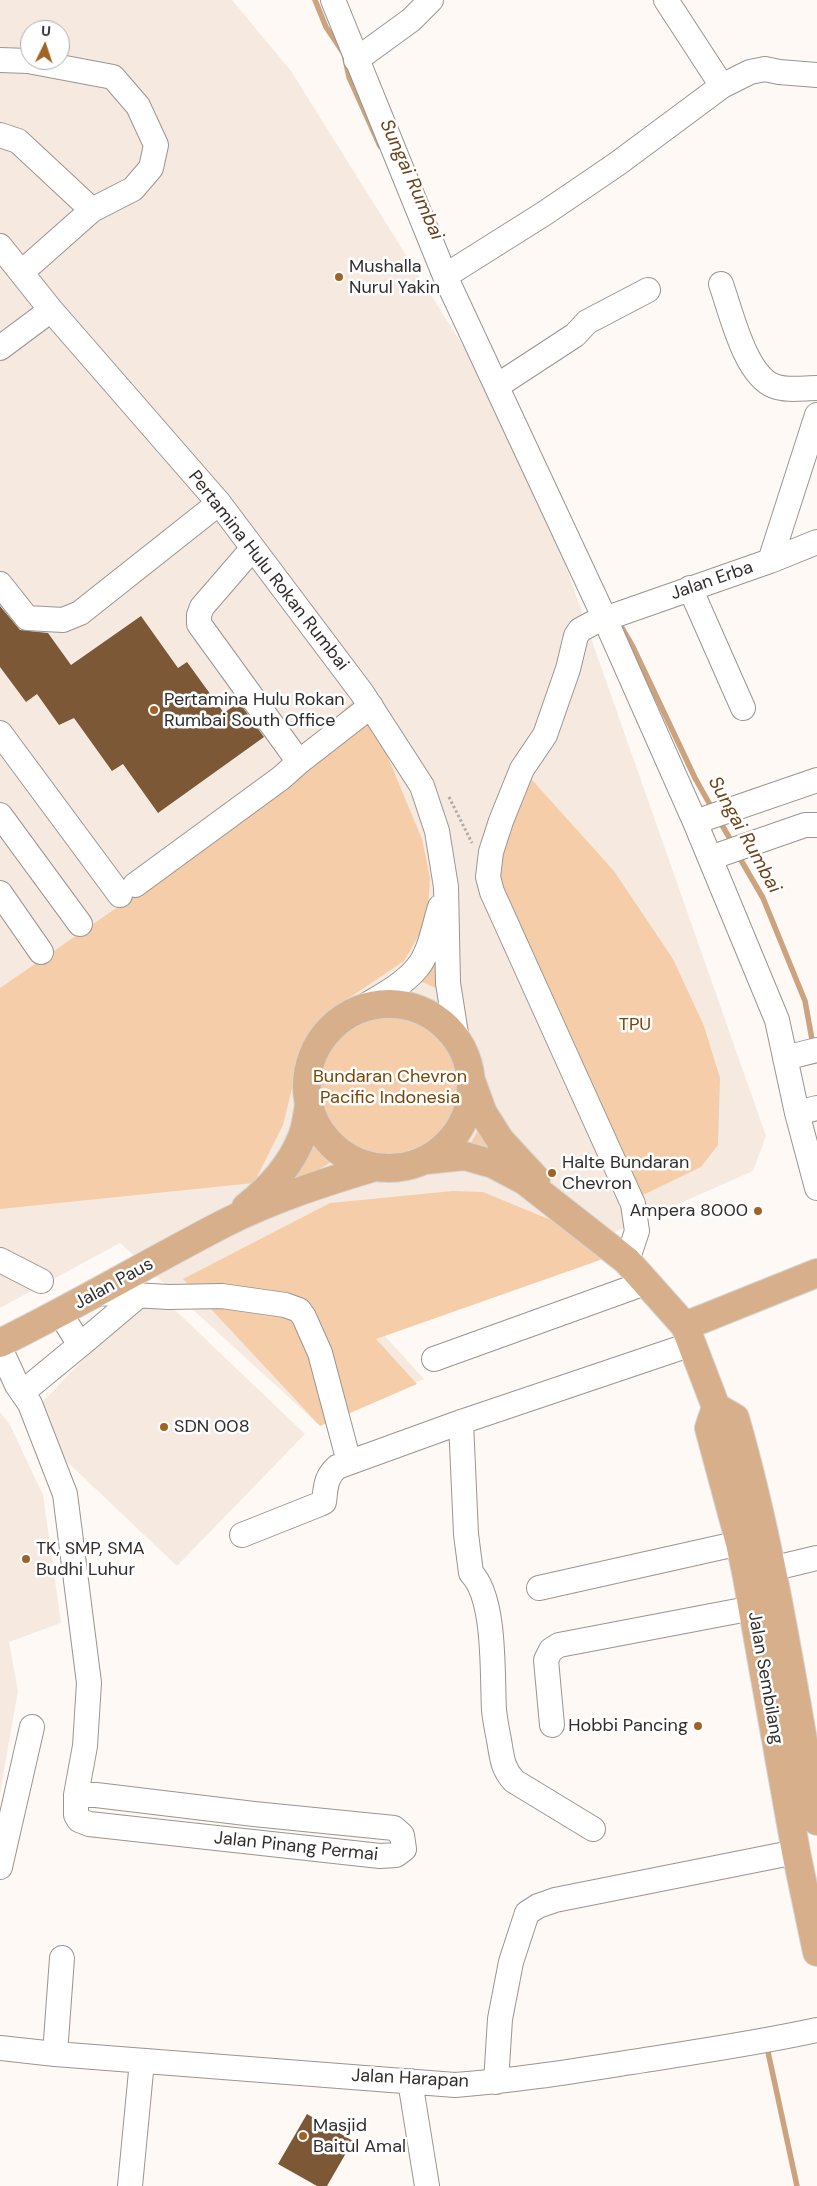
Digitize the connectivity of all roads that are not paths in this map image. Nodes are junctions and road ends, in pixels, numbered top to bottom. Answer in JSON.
{"nodes":[{"id":1,"x":333,"y":0,"type":"edge"},
{"id":2,"x":431,"y":0,"type":"edge"},
{"id":3,"x":666,"y":0,"type":"edge"},
{"id":4,"x":0,"y":60,"type":"edge"},
{"id":5,"x":356,"y":60,"type":"junction"},
{"id":6,"x":817,"y":76,"type":"edge"},
{"id":7,"x":722,"y":86,"type":"junction"},
{"id":8,"x":0,"y":135,"type":"edge"},
{"id":9,"x":92,"y":210,"type":"junction"},
{"id":10,"x":0,"y":246,"type":"edge"},
{"id":11,"x":22,"y":272,"type":"junction"},
{"id":12,"x":445,"y":276,"type":"junction"},
{"id":13,"x":721,"y":284,"type":"dead end"},
{"id":14,"x":648,"y":290,"type":"dead end"},
{"id":15,"x":51,"y":310,"type":"junction"},
{"id":16,"x":0,"y":348,"type":"edge"},
{"id":17,"x":496,"y":386,"type":"junction"},
{"id":18,"x":817,"y":388,"type":"edge"},
{"id":19,"x":817,"y":415,"type":"edge"},
{"id":20,"x":219,"y":503,"type":"junction"},
{"id":21,"x":817,"y":542,"type":"edge"},
{"id":22,"x":253,"y":548,"type":"junction"},
{"id":23,"x":770,"y":562,"type":"junction"},
{"id":24,"x":0,"y":584,"type":"edge"},
{"id":25,"x":690,"y":588,"type":"junction"},
{"id":26,"x":605,"y":619,"type":"junction"},
{"id":27,"x":371,"y":706,"type":"junction"},
{"id":28,"x":743,"y":708,"type":"dead end"},
{"id":29,"x":0,"y":732,"type":"edge"},
{"id":30,"x":299,"y":762,"type":"junction"},
{"id":31,"x":817,"y":780,"type":"edge"},
{"id":32,"x":0,"y":815,"type":"edge"},
{"id":33,"x":709,"y":817,"type":"junction"},
{"id":34,"x":817,"y":825,"type":"edge"},
{"id":35,"x":726,"y":852,"type":"junction"},
{"id":36,"x":446,"y":887,"type":"junction"},
{"id":37,"x":0,"y":893,"type":"edge"},
{"id":38,"x":80,"y":924,"type":"dead end"},
{"id":39,"x":41,"y":952,"type":"dead end"},
{"id":40,"x":360,"y":1009,"type":"junction"},
{"id":41,"x":457,"y":1040,"type":"junction"},
{"id":42,"x":803,"y":1054,"type":"edge"},
{"id":43,"x":472,"y":1082,"type":"junction"},
{"id":44,"x":309,"y":1104,"type":"junction"},
{"id":45,"x":810,"y":1109,"type":"edge"},
{"id":46,"x":426,"y":1160,"type":"junction"},
{"id":47,"x":375,"y":1166,"type":"junction"},
{"id":48,"x":817,"y":1184,"type":"edge"},
{"id":49,"x":571,"y":1216,"type":"junction"},
{"id":50,"x":227,"y":1222,"type":"junction"},
{"id":51,"x":0,"y":1260,"type":"edge"},
{"id":52,"x":627,"y":1261,"type":"junction"},
{"id":53,"x":817,"y":1272,"type":"edge"},
{"id":54,"x":41,"y":1281,"type":"dead end"},
{"id":55,"x":645,"y":1283,"type":"junction"},
{"id":56,"x":97,"y":1293,"type":"junction"},
{"id":57,"x":138,"y":1296,"type":"junction"},
{"id":58,"x":60,"y":1313,"type":"junction"},
{"id":59,"x":689,"y":1335,"type":"junction"},
{"id":60,"x":5,"y":1343,"type":"edge"},
{"id":61,"x":80,"y":1345,"type":"junction"},
{"id":62,"x":434,"y":1359,"type":"dead end"},
{"id":63,"x":19,"y":1393,"type":"edge"},
{"id":64,"x":720,"y":1418,"type":"junction"},
{"id":65,"x":461,"y":1422,"type":"junction"},
{"id":66,"x":349,"y":1462,"type":"junction"},
{"id":67,"x":242,"y":1535,"type":"dead end"},
{"id":68,"x":740,"y":1543,"type":"junction"},
{"id":69,"x":817,"y":1558,"type":"edge"},
{"id":70,"x":772,"y":1569,"type":"junction"},
{"id":71,"x":539,"y":1588,"type":"dead end"},
{"id":72,"x":753,"y":1608,"type":"junction"},
{"id":73,"x":552,"y":1725,"type":"dead end"},
{"id":74,"x":32,"y":1727,"type":"dead end"},
{"id":75,"x":813,"y":1771,"type":"edge"},
{"id":76,"x":76,"y":1795,"type":"junction"},
{"id":77,"x":254,"y":1814,"type":"junction"},
{"id":78,"x":817,"y":1821,"type":"edge"},
{"id":79,"x":593,"y":1829,"type":"dead end"},
{"id":80,"x":252,"y":1843,"type":"junction"},
{"id":81,"x":796,"y":1852,"type":"junction"},
{"id":82,"x":0,"y":1867,"type":"edge"},
{"id":83,"x":817,"y":1952,"type":"edge"},
{"id":84,"x":62,"y":1958,"type":"dead end"},
{"id":85,"x":817,"y":2030,"type":"edge"},
{"id":86,"x":55,"y":2054,"type":"junction"},
{"id":87,"x":1,"y":2055,"type":"edge"},
{"id":88,"x":142,"y":2060,"type":"junction"},
{"id":89,"x":410,"y":2080,"type":"junction"},
{"id":90,"x":496,"y":2082,"type":"junction"},
{"id":91,"x":130,"y":2186,"type":"edge"},
{"id":92,"x":427,"y":2186,"type":"edge"}],
"edges":[{"from":1,"to":5,"type":"street"},
{"from":2,"to":5,"type":"street"},
{"from":3,"to":7,"type":"street"},
{"from":4,"to":9,"type":"street"},
{"from":5,"to":12,"type":"street"},
{"from":6,"to":7,"type":"street"},
{"from":7,"to":12,"type":"street"},
{"from":8,"to":9,"type":"street"},
{"from":9,"to":11,"type":"street"},
{"from":10,"to":11,"type":"street","name":"Pertamina Hulu Rokan Rumbai"},
{"from":11,"to":15,"type":"street","name":"Pertamina Hulu Rokan Rumbai"},
{"from":12,"to":17,"type":"street"},
{"from":13,"to":18,"type":"street"},
{"from":14,"to":17,"type":"street"},
{"from":15,"to":16,"type":"street"},
{"from":15,"to":20,"type":"street","name":"Pertamina Hulu Rokan Rumbai"},
{"from":17,"to":26,"type":"street"},
{"from":19,"to":23,"type":"street"},
{"from":20,"to":22,"type":"street","name":"Pertamina Hulu Rokan Rumbai"},
{"from":20,"to":24,"type":"street"},
{"from":21,"to":23,"type":"street","name":"Jalan Erba"},
{"from":22,"to":27,"type":"street","name":"Pertamina Hulu Rokan Rumbai"},
{"from":22,"to":30,"type":"street"},
{"from":23,"to":25,"type":"street","name":"Jalan Erba"},
{"from":25,"to":26,"type":"street","name":"Jalan Erba"},
{"from":25,"to":28,"type":"street"},
{"from":26,"to":33,"type":"street"},
{"from":26,"to":52,"type":"street","name":"Jalan Erba"},
{"from":27,"to":30,"type":"street"},
{"from":27,"to":36,"type":"street","name":"Pertamina Hulu Rokan Rumbai"},
{"from":29,"to":30,"type":"street"},
{"from":31,"to":33,"type":"street"},
{"from":32,"to":38,"type":"street"},
{"from":33,"to":35,"type":"street"},
{"from":34,"to":35,"type":"street"},
{"from":35,"to":42,"type":"street"},
{"from":36,"to":40,"type":"street","name":"Pertamina Hulu Rokan Rumbai"},
{"from":36,"to":41,"type":"street","name":"Pertamina Hulu Rokan Rumbai"},
{"from":37,"to":39,"type":"street"},
{"from":40,"to":41,"type":"main road"},
{"from":40,"to":44,"type":"main road"},
{"from":41,"to":43,"type":"main road"},
{"from":42,"to":45,"type":"street"},
{"from":43,"to":46,"type":"main road"},
{"from":43,"to":49,"type":"main road","name":"Jalan Sembilang"},
{"from":44,"to":47,"type":"main road"},
{"from":44,"to":50,"type":"main road","name":"Jalan Paus"},
{"from":45,"to":48,"type":"street"},
{"from":46,"to":47,"type":"main road"},
{"from":46,"to":49,"type":"main road","name":"Jalan Sembilang"},
{"from":47,"to":50,"type":"main road","name":"Jalan Paus"},
{"from":49,"to":52,"type":"main road","name":"Jalan Sembilang"},
{"from":50,"to":56,"type":"main road","name":"Jalan Paus"},
{"from":51,"to":54,"type":"street"},
{"from":52,"to":55,"type":"main road","name":"Jalan Sembilang"},
{"from":53,"to":59,"type":"main road"},
{"from":55,"to":59,"type":"main road","name":"Jalan Sembilang"},
{"from":55,"to":62,"type":"street"},
{"from":56,"to":57,"type":"street"},
{"from":56,"to":58,"type":"main road","name":"Jalan Paus"},
{"from":57,"to":61,"type":"street"},
{"from":57,"to":66,"type":"street"},
{"from":58,"to":60,"type":"main road","name":"Jalan Paus"},
{"from":58,"to":61,"type":"street"},
{"from":59,"to":64,"type":"main road","name":"Jalan Sembilang"},
{"from":59,"to":65,"type":"street"},
{"from":60,"to":63,"type":"street","name":"Jalan Pinang Permai"},
{"from":61,"to":63,"type":"street"},
{"from":63,"to":76,"type":"street","name":"Jalan Pinang Permai"},
{"from":64,"to":68,"type":"main road","name":"Jalan Sembilang"},
{"from":64,"to":70,"type":"main road","name":"Jalan Sembilang"},
{"from":65,"to":66,"type":"street"},
{"from":65,"to":79,"type":"street"},
{"from":66,"to":67,"type":"street"},
{"from":68,"to":71,"type":"street"},
{"from":68,"to":72,"type":"main road","name":"Jalan Sembilang"},
{"from":69,"to":70,"type":"street"},
{"from":70,"to":75,"type":"main road","name":"Jalan Sembilang"},
{"from":72,"to":73,"type":"street"},
{"from":72,"to":81,"type":"main road","name":"Jalan Sembilang"},
{"from":74,"to":82,"type":"street"},
{"from":75,"to":78,"type":"main road","name":"Jalan Sembilang"},
{"from":76,"to":77,"type":"street","name":"Jalan Pinang Permai"},
{"from":76,"to":80,"type":"street","name":"Jalan Pinang Permai"},
{"from":77,"to":80,"type":"street"},
{"from":77,"to":80,"type":"street","name":"Jalan Pinang Permai"},
{"from":81,"to":83,"type":"main road","name":"Jalan Sembilang"},
{"from":81,"to":90,"type":"street"},
{"from":84,"to":86,"type":"street"},
{"from":85,"to":90,"type":"street","name":"Jalan Harapan"},
{"from":86,"to":87,"type":"street","name":"Jalan Harapan"},
{"from":86,"to":88,"type":"street","name":"Jalan Harapan"},
{"from":88,"to":89,"type":"street","name":"Jalan Harapan"},
{"from":88,"to":91,"type":"street"},
{"from":89,"to":90,"type":"street","name":"Jalan Harapan"},
{"from":89,"to":92,"type":"street"}]}
